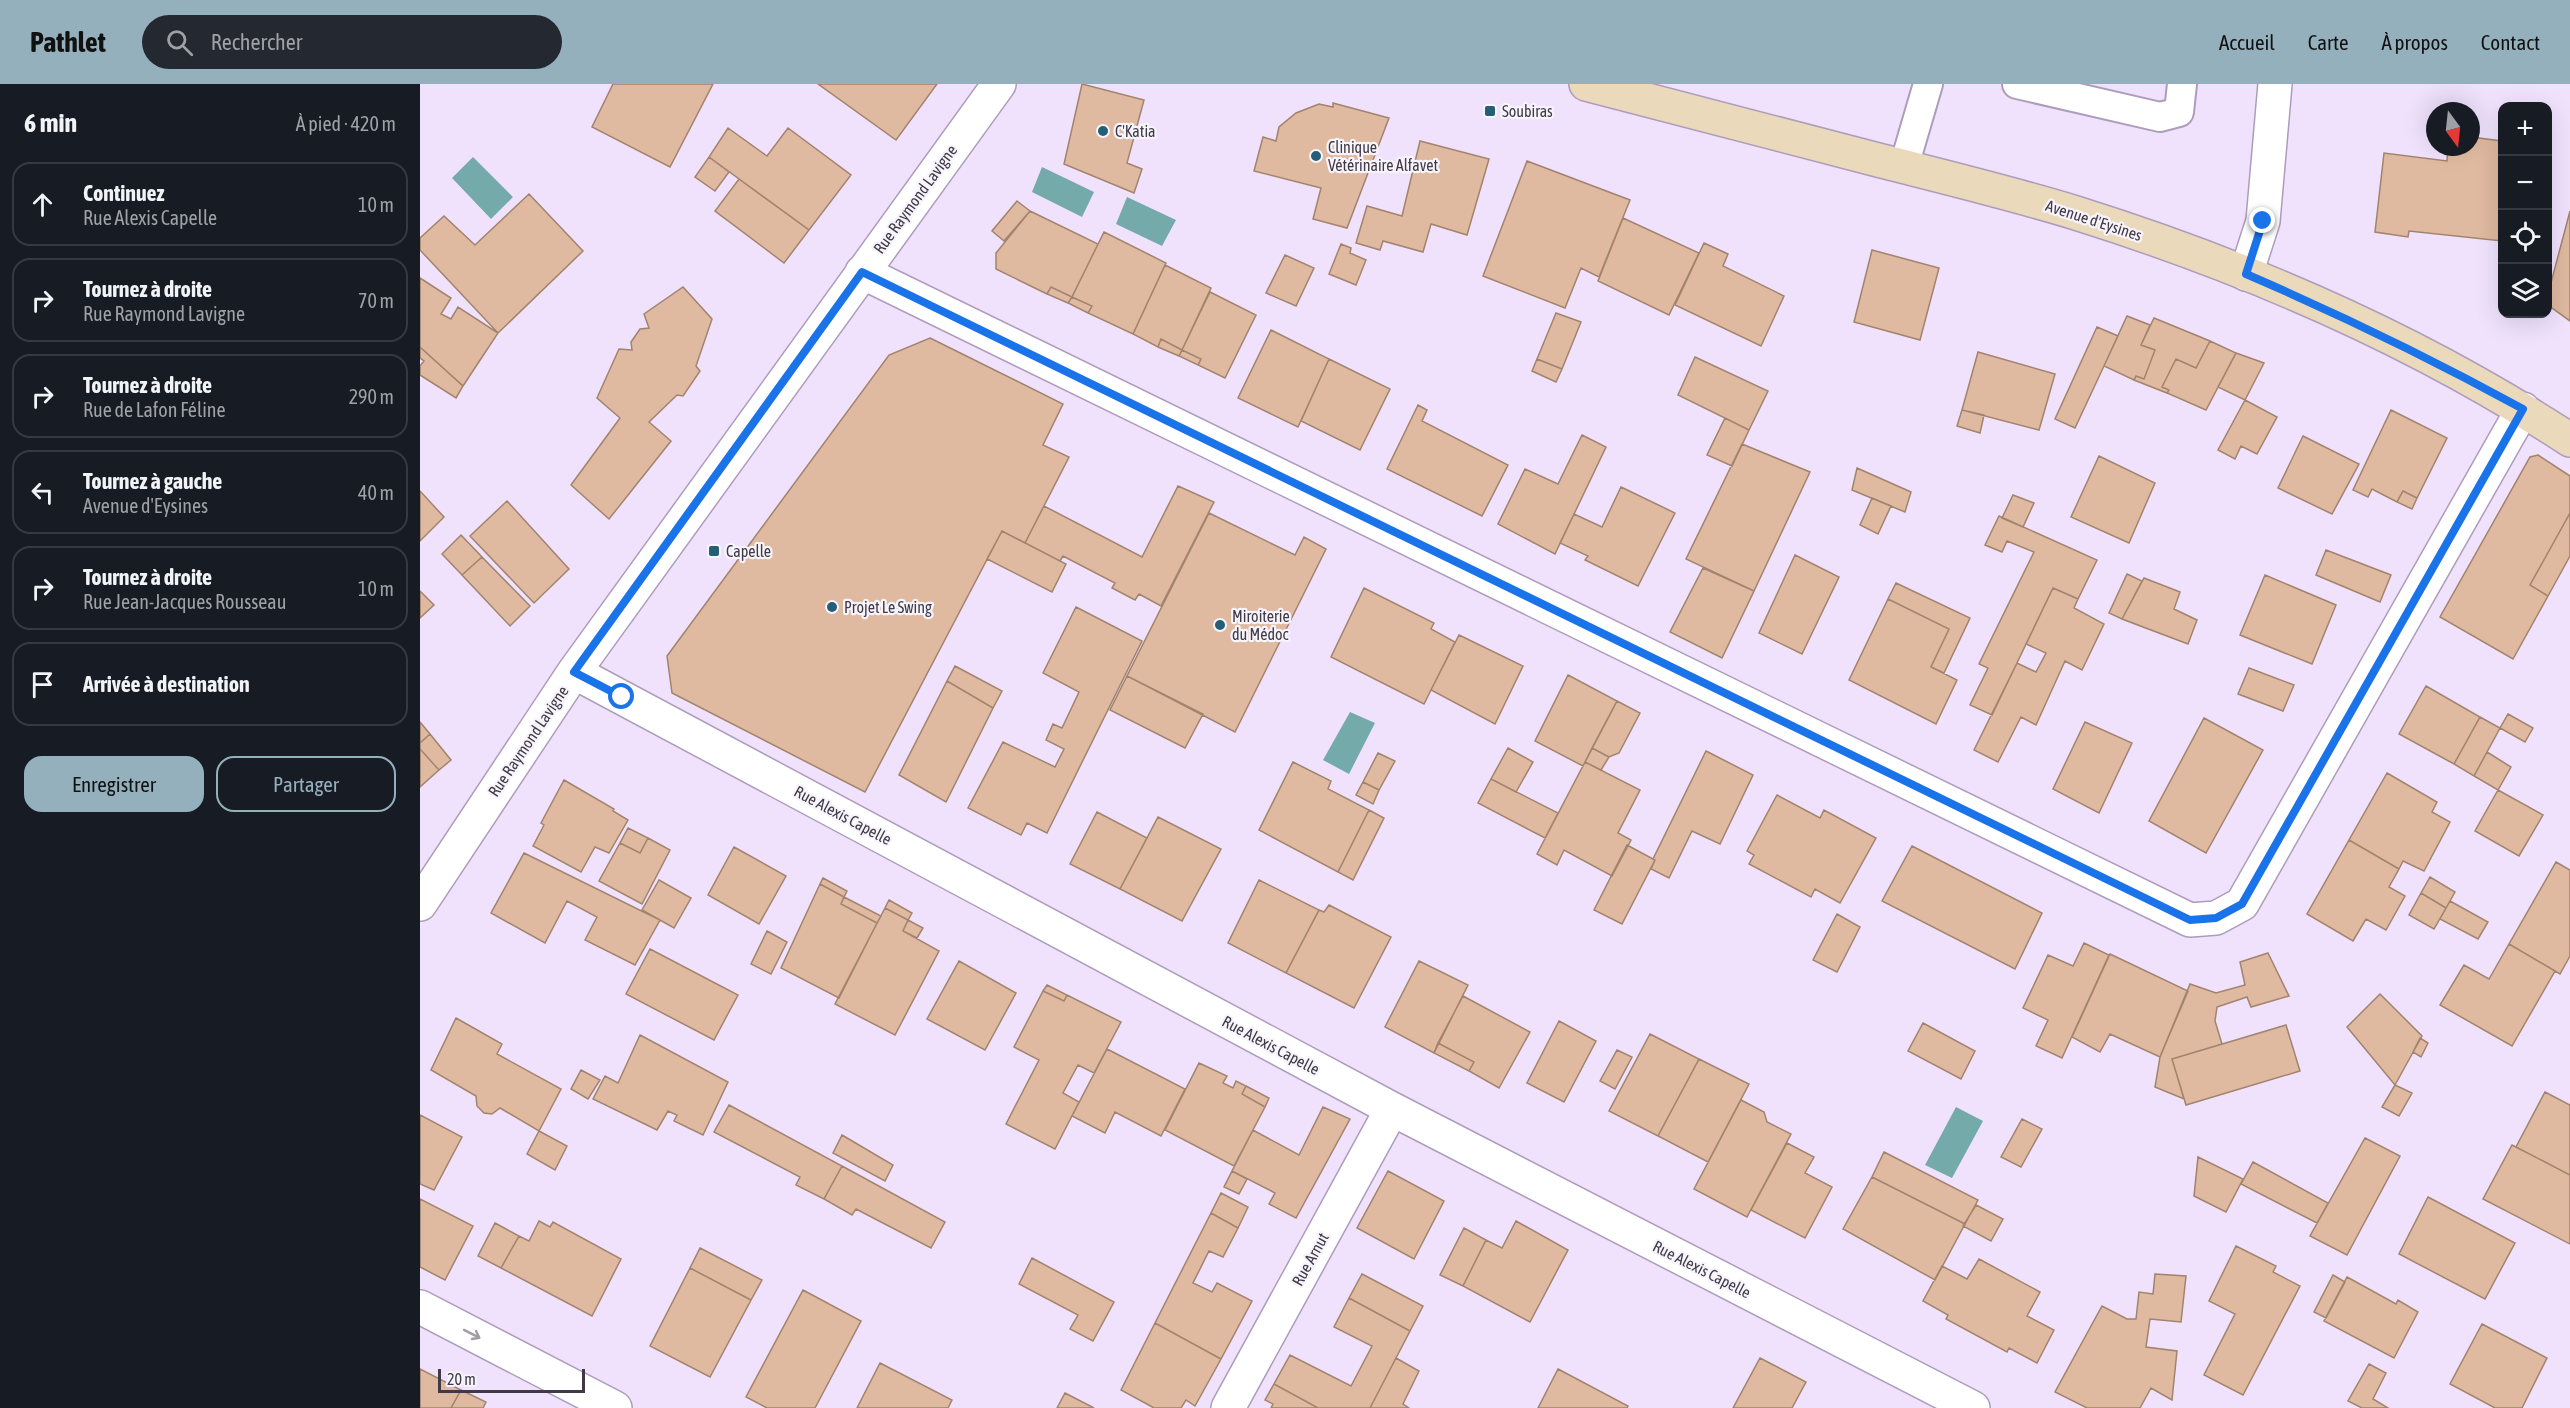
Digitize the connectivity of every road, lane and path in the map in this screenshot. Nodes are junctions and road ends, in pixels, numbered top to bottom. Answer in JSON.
{"nodes":[{"id":1,"x":999,"y":84,"type":"edge"},
{"id":2,"x":1586,"y":84,"type":"edge"},
{"id":3,"x":1928,"y":84,"type":"edge"},
{"id":4,"x":2017,"y":84,"type":"edge"},
{"id":5,"x":2182,"y":84,"type":"edge"},
{"id":6,"x":2275,"y":84,"type":"edge"},
{"id":7,"x":1904,"y":166,"type":"junction"},
{"id":8,"x":862,"y":272,"type":"junction"},
{"id":9,"x":2246,"y":274,"type":"junction"},
{"id":10,"x":2523,"y":409,"type":"junction"},
{"id":11,"x":2570,"y":440,"type":"edge"},
{"id":12,"x":574,"y":672,"type":"junction"},
{"id":13,"x":420,"y":904,"type":"edge"},
{"id":14,"x":1392,"y":1110,"type":"junction"},
{"id":15,"x":420,"y":1307,"type":"edge"},
{"id":16,"x":615,"y":1408,"type":"edge"},
{"id":17,"x":1228,"y":1408,"type":"edge"},
{"id":18,"x":1973,"y":1408,"type":"edge"}],
"edges":[{"from":1,"to":8,"type":"street","name":"Rue Raymond Lavigne"},
{"from":2,"to":7,"type":"street","name":"Avenue d'Eysines"},
{"from":3,"to":7,"type":"lane"},
{"from":4,"to":5,"type":"lane"},
{"from":6,"to":9,"type":"street"},
{"from":7,"to":9,"type":"street","name":"Avenue d'Eysines"},
{"from":8,"to":10,"type":"street"},
{"from":8,"to":12,"type":"street","name":"Rue Raymond Lavigne"},
{"from":9,"to":10,"type":"street","name":"Avenue d'Eysines"},
{"from":10,"to":11,"type":"street","name":"Avenue d'Eysines"},
{"from":12,"to":13,"type":"street","name":"Rue Raymond Lavigne"},
{"from":12,"to":14,"type":"street","name":"Rue Alexis Capelle"},
{"from":14,"to":17,"type":"street","name":"Rue Arnut"},
{"from":14,"to":18,"type":"street","name":"Rue Alexis Capelle"},
{"from":15,"to":16,"type":"street","one_way":true}]}
